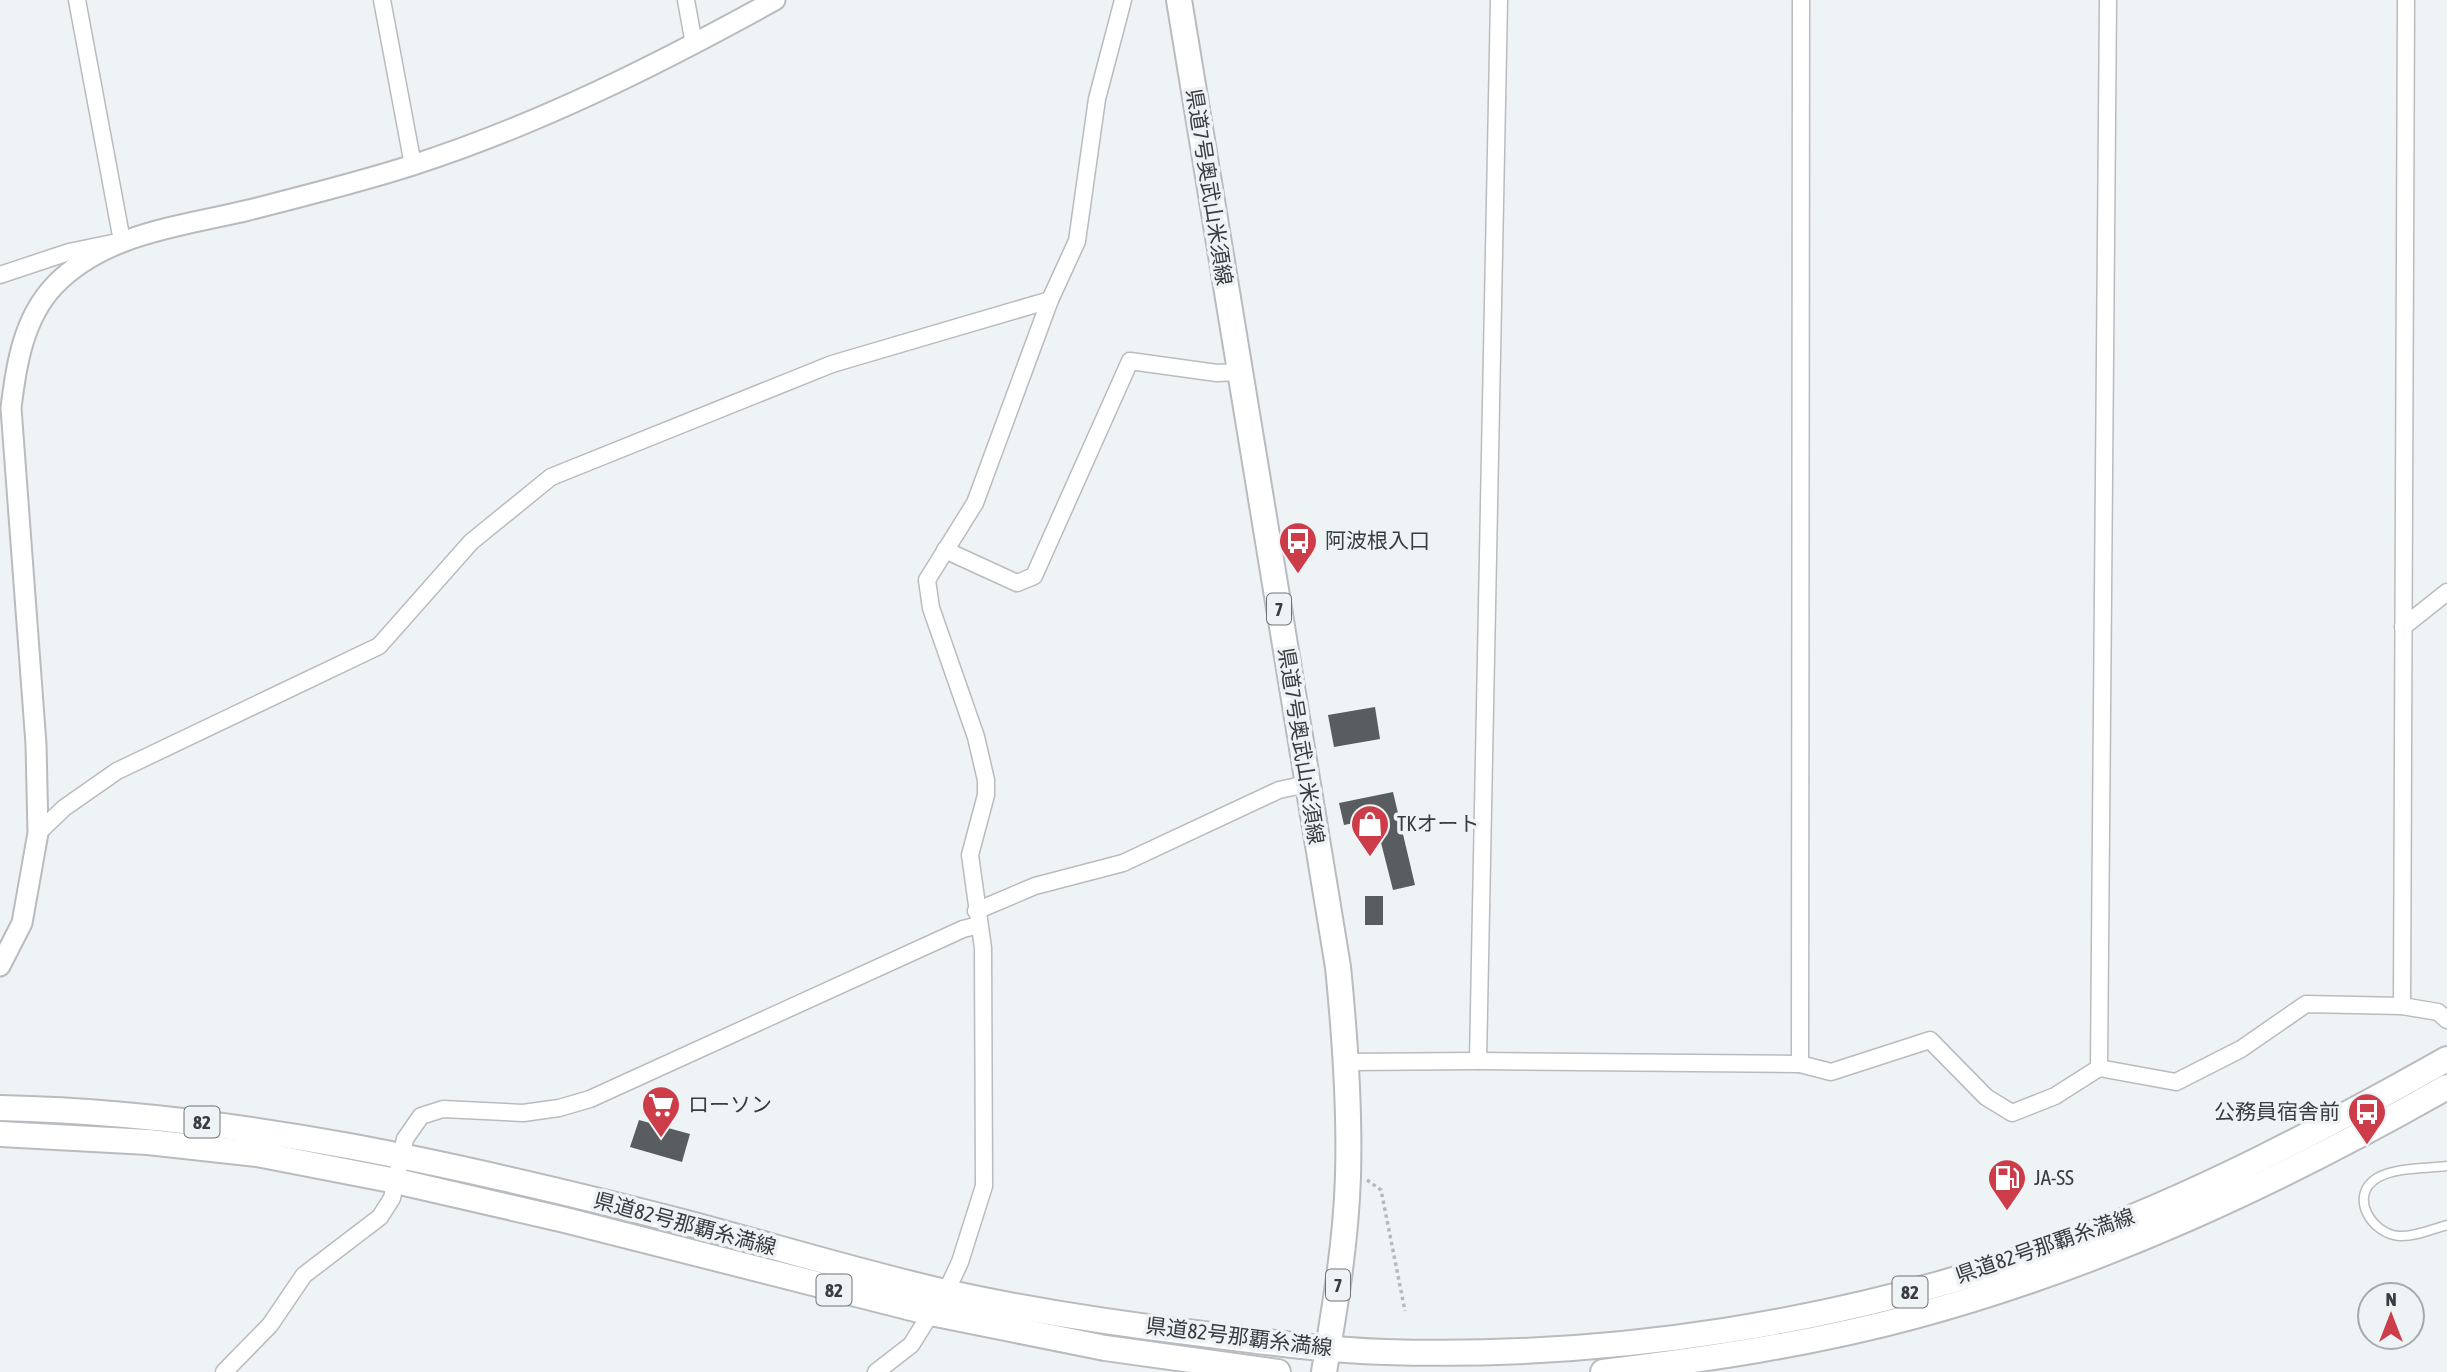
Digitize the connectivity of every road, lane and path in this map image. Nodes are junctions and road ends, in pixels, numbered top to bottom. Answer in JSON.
{"nodes":[{"id":1,"x":77,"y":0,"type":"edge"},
{"id":2,"x":382,"y":0,"type":"edge"},
{"id":3,"x":685,"y":0,"type":"edge"},
{"id":4,"x":775,"y":0,"type":"edge"},
{"id":5,"x":1123,"y":0,"type":"edge"},
{"id":6,"x":1179,"y":0,"type":"edge"},
{"id":7,"x":1499,"y":0,"type":"edge"},
{"id":8,"x":1801,"y":0,"type":"edge"},
{"id":9,"x":2108,"y":0,"type":"edge"},
{"id":10,"x":2406,"y":0,"type":"edge"},
{"id":11,"x":694,"y":44,"type":"junction"},
{"id":12,"x":413,"y":164,"type":"junction"},
{"id":13,"x":122,"y":241,"type":"junction"},
{"id":14,"x":0,"y":275,"type":"edge"},
{"id":15,"x":1050,"y":300,"type":"junction"},
{"id":16,"x":1240,"y":372,"type":"junction"},
{"id":17,"x":945,"y":550,"type":"junction"},
{"id":18,"x":2447,"y":592,"type":"edge"},
{"id":19,"x":2403,"y":627,"type":"junction"},
{"id":20,"x":1307,"y":784,"type":"junction"},
{"id":21,"x":38,"y":833,"type":"junction"},
{"id":22,"x":977,"y":918,"type":"junction"},
{"id":23,"x":0,"y":966,"type":"edge"},
{"id":24,"x":2402,"y":1006,"type":"junction"},
{"id":25,"x":2447,"y":1020,"type":"edge"},
{"id":26,"x":2447,"y":1059,"type":"edge"},
{"id":27,"x":1478,"y":1060,"type":"junction"},
{"id":28,"x":1347,"y":1062,"type":"junction"},
{"id":29,"x":1800,"y":1064,"type":"junction"},
{"id":30,"x":2099,"y":1068,"type":"junction"},
{"id":31,"x":2447,"y":1087,"type":"edge"},
{"id":32,"x":0,"y":1108,"type":"edge"},
{"id":33,"x":0,"y":1134,"type":"edge"},
{"id":34,"x":402,"y":1157,"type":"junction"},
{"id":35,"x":2447,"y":1166,"type":"edge"},
{"id":36,"x":1348,"y":1177,"type":"junction"},
{"id":37,"x":397,"y":1181,"type":"junction"},
{"id":38,"x":2447,"y":1225,"type":"edge"},
{"id":39,"x":946,"y":1292,"type":"junction"},
{"id":40,"x":1405,"y":1311,"type":"dead end"},
{"id":41,"x":931,"y":1313,"type":"junction"},
{"id":42,"x":1326,"y":1360,"type":"edge"},
{"id":43,"x":224,"y":1372,"type":"edge"},
{"id":44,"x":876,"y":1372,"type":"edge"},
{"id":45,"x":1278,"y":1372,"type":"edge"},
{"id":46,"x":1603,"y":1372,"type":"edge"}],
"edges":[{"from":1,"to":13,"type":"street"},
{"from":2,"to":12,"type":"street"},
{"from":3,"to":11,"type":"street"},
{"from":4,"to":11,"type":"street"},
{"from":5,"to":15,"type":"street"},
{"from":6,"to":16,"type":"main road","name":"県道7号奥武山米須線","number":"7"},
{"from":7,"to":27,"type":"street"},
{"from":8,"to":29,"type":"street"},
{"from":9,"to":30,"type":"street"},
{"from":10,"to":19,"type":"street"},
{"from":11,"to":12,"type":"street"},
{"from":12,"to":13,"type":"street"},
{"from":13,"to":14,"type":"street"},
{"from":13,"to":21,"type":"street"},
{"from":15,"to":17,"type":"street"},
{"from":15,"to":21,"type":"street"},
{"from":16,"to":17,"type":"street"},
{"from":16,"to":20,"type":"main road","name":"県道7号奥武山米須線","number":"7"},
{"from":17,"to":22,"type":"street"},
{"from":18,"to":19,"type":"street"},
{"from":19,"to":24,"type":"street"},
{"from":20,"to":22,"type":"street"},
{"from":20,"to":28,"type":"main road","name":"県道7号奥武山米須線","number":"7"},
{"from":21,"to":23,"type":"street"},
{"from":22,"to":34,"type":"street"},
{"from":22,"to":39,"type":"street"},
{"from":24,"to":25,"type":"street"},
{"from":24,"to":30,"type":"street"},
{"from":26,"to":42,"type":"main road","name":"県道82号那覇糸満線","number":"82"},
{"from":27,"to":28,"type":"street"},
{"from":27,"to":29,"type":"street"},
{"from":28,"to":36,"type":"main road","name":"県道7号奥武山米須線","number":"7"},
{"from":29,"to":30,"type":"street"},
{"from":31,"to":46,"type":"main road","name":"県道82号那覇糸満線","number":"82"},
{"from":32,"to":34,"type":"main road","name":"県道82号那覇糸満線","number":"82"},
{"from":33,"to":37,"type":"main road","name":"県道82号那覇糸満線","number":"82"},
{"from":34,"to":37,"type":"street"},
{"from":34,"to":39,"type":"main road","name":"県道82号那覇糸満線","number":"82"},
{"from":35,"to":38,"type":"lane"},
{"from":36,"to":40,"type":"path"},
{"from":36,"to":42,"type":"main road","name":"県道7号奥武山米須線","number":"7"},
{"from":37,"to":41,"type":"main road","name":"県道82号那覇糸満線","number":"82"},
{"from":37,"to":43,"type":"street"},
{"from":39,"to":42,"type":"main road","name":"県道82号那覇糸満線","number":"82"},
{"from":41,"to":44,"type":"street"},
{"from":41,"to":45,"type":"main road","name":"県道82号那覇糸満線","number":"82"}]}
